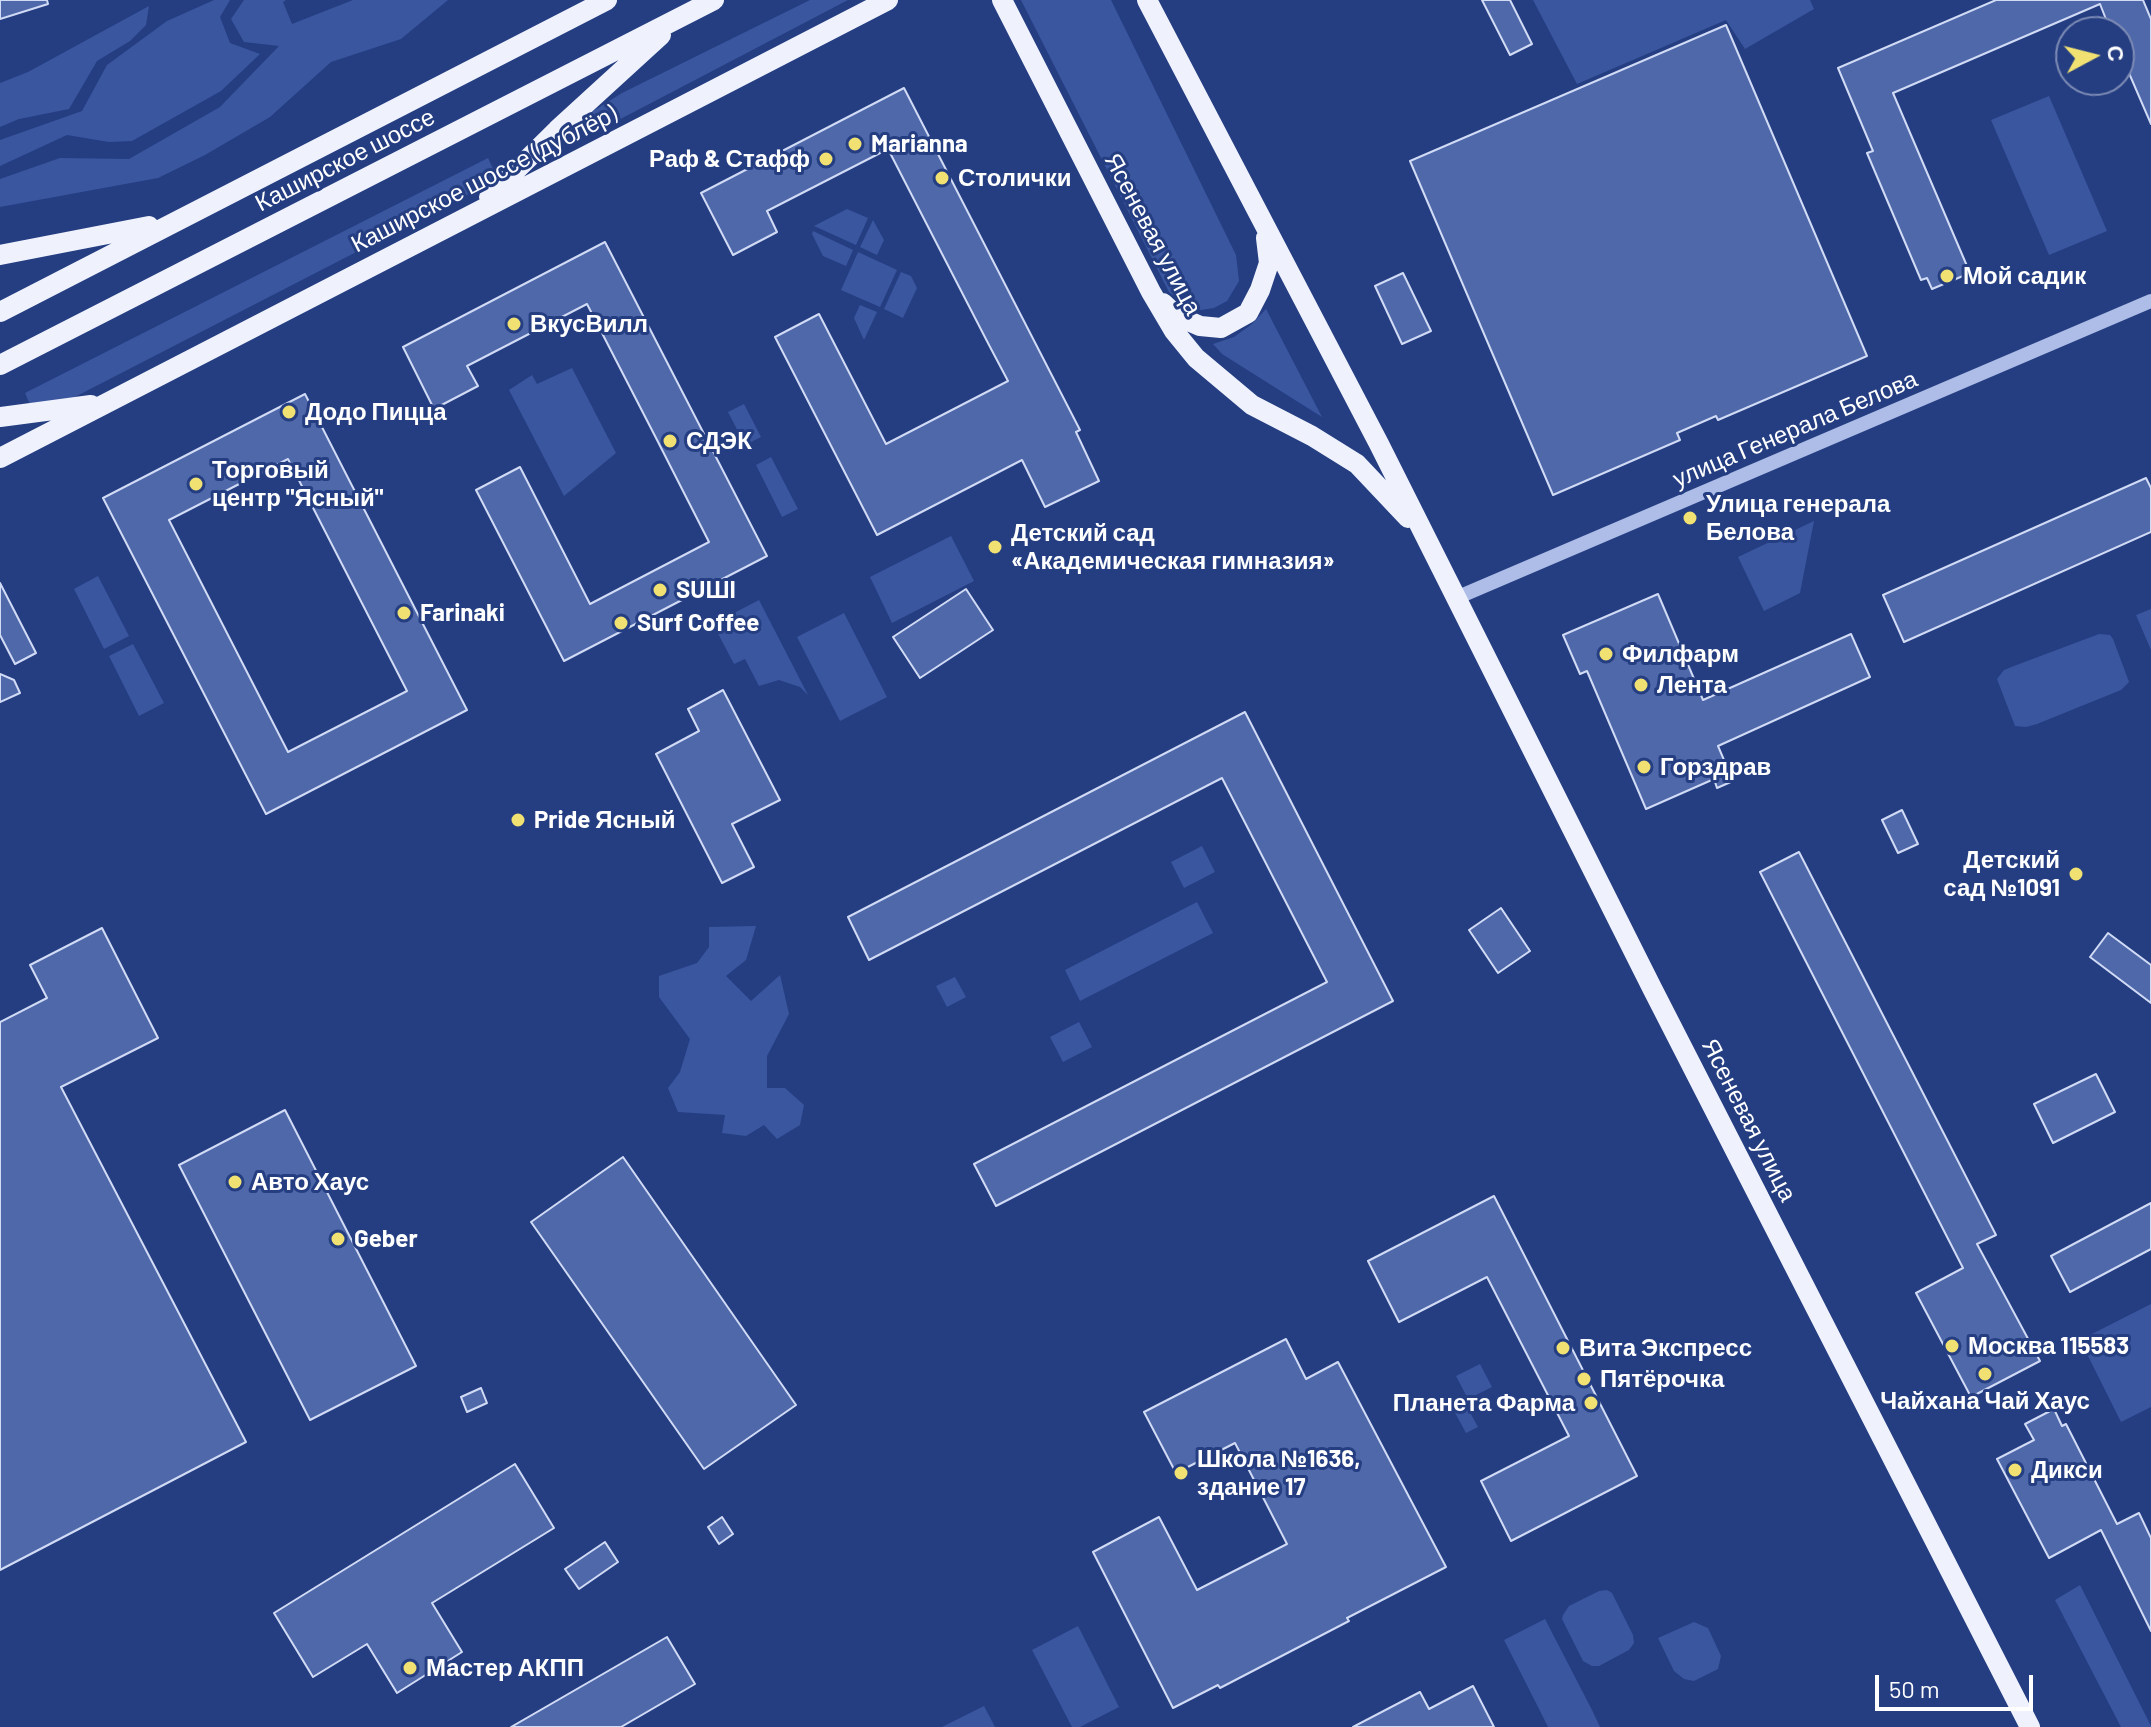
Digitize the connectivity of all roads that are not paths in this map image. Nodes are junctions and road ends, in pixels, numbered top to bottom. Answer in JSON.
{"nodes":[{"id":1,"x":607,"y":0,"type":"edge"},
{"id":2,"x":714,"y":0,"type":"edge"},
{"id":3,"x":888,"y":0,"type":"edge"},
{"id":4,"x":1002,"y":0,"type":"edge"},
{"id":5,"x":1147,"y":0,"type":"edge"},
{"id":6,"x":682,"y":16,"type":"junction"},
{"id":7,"x":471,"y":214,"type":"junction"},
{"id":8,"x":182,"y":217,"type":"junction"},
{"id":9,"x":1263,"y":222,"type":"junction"},
{"id":10,"x":0,"y":255,"type":"edge"},
{"id":11,"x":1151,"y":292,"type":"junction"},
{"id":12,"x":2151,"y":301,"type":"edge"},
{"id":13,"x":0,"y":312,"type":"edge"},
{"id":14,"x":0,"y":365,"type":"edge"},
{"id":15,"x":105,"y":403,"type":"junction"},
{"id":16,"x":0,"y":417,"type":"edge"},
{"id":17,"x":0,"y":458,"type":"edge"},
{"id":18,"x":1424,"y":535,"type":"junction"},
{"id":19,"x":1456,"y":598,"type":"junction"},
{"id":20,"x":2030,"y":1727,"type":"edge"}],
"edges":[{"from":1,"to":8,"type":"main road","name":"Каширское шоссе"},
{"from":2,"to":6,"type":"main road","name":"Каширское шоссе"},
{"from":3,"to":7,"type":"main road","name":"Каширское шоссе (дублёр)"},
{"from":4,"to":11,"type":"main road","name":"Ясеневая улица"},
{"from":5,"to":9,"type":"main road","name":"Ясеневая улица"},
{"from":6,"to":7,"type":"main road"},
{"from":6,"to":14,"type":"main road","name":"Каширское шоссе"},
{"from":7,"to":15,"type":"main road","name":"Каширское шоссе (дублёр)"},
{"from":8,"to":10,"type":"main road"},
{"from":8,"to":13,"type":"main road","name":"Каширское шоссе"},
{"from":9,"to":11,"type":"main road"},
{"from":9,"to":18,"type":"main road","name":"Ясеневая улица"},
{"from":11,"to":18,"type":"main road","name":"Ясеневая улица"},
{"from":12,"to":19,"type":"street","name":"улица Генерала Белова"},
{"from":15,"to":16,"type":"main road"},
{"from":15,"to":17,"type":"main road","name":"Каширское шоссе (дублёр)"},
{"from":18,"to":19,"type":"main road","name":"Ясеневая улица"},
{"from":19,"to":20,"type":"main road","name":"Ясеневая улица"}]}
